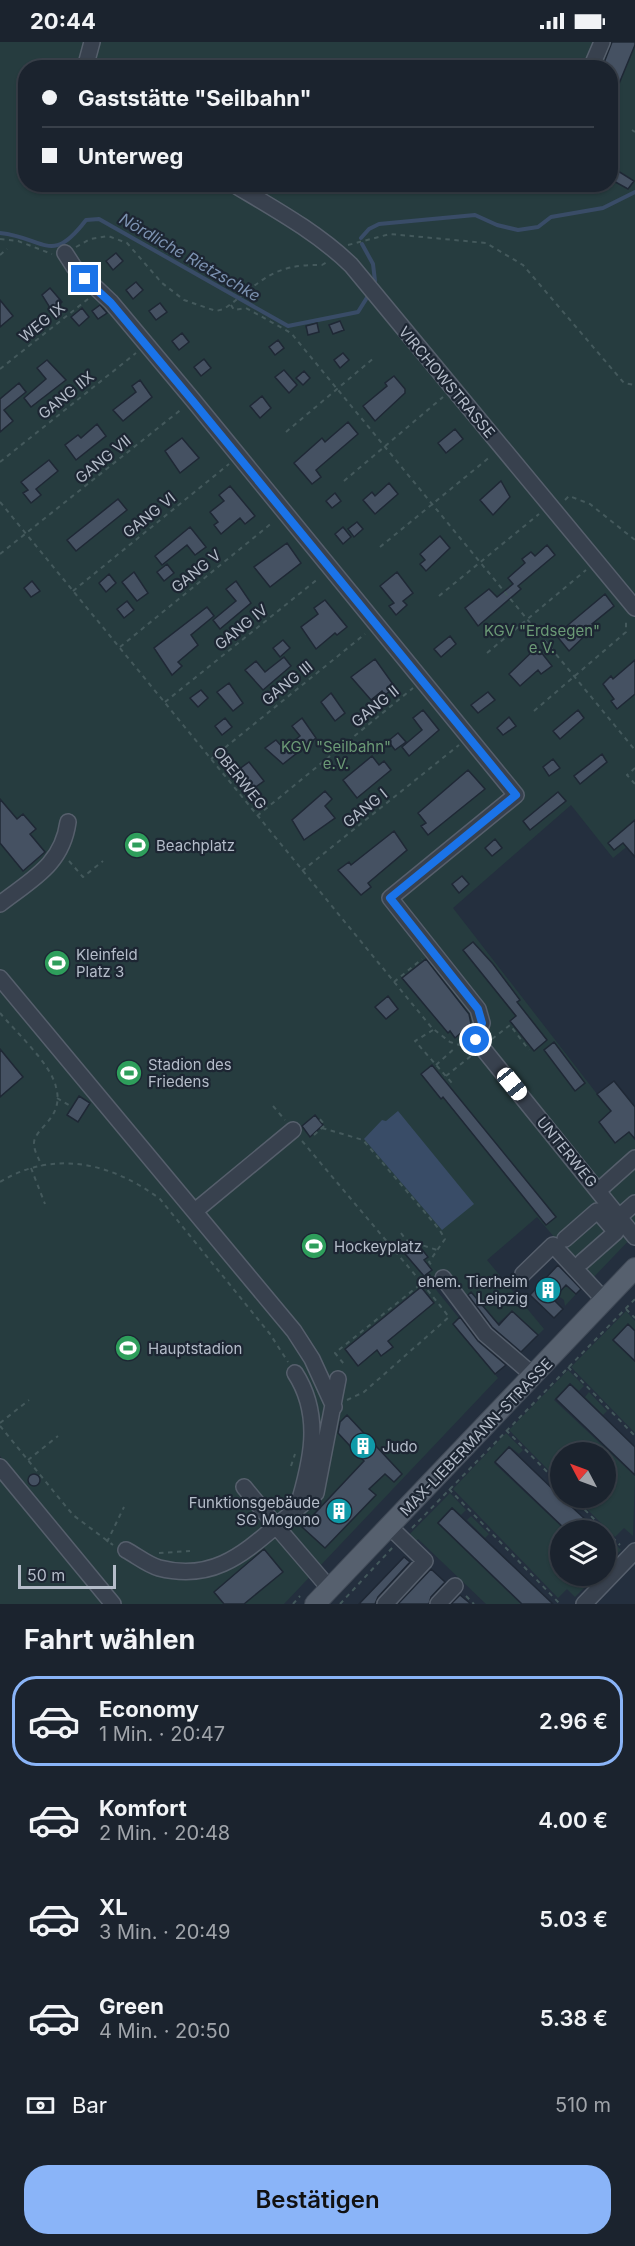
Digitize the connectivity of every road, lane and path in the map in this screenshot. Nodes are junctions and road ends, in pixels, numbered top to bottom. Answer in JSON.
{"nodes":[{"id":1,"x":92,"y":42,"type":"edge"},
{"id":2,"x":602,"y":42,"type":"edge"},
{"id":3,"x":87,"y":60,"type":"edge"},
{"id":4,"x":594,"y":60,"type":"edge"},
{"id":5,"x":246,"y":192,"type":"edge"},
{"id":6,"x":0,"y":239,"type":"edge"},
{"id":7,"x":358,"y":242,"type":"dead end"},
{"id":8,"x":7,"y":249,"type":"dead end"},
{"id":9,"x":65,"y":253,"type":"junction"},
{"id":10,"x":338,"y":253,"type":"junction"},
{"id":11,"x":0,"y":255,"type":"edge"},
{"id":12,"x":97,"y":291,"type":"junction"},
{"id":13,"x":232,"y":303,"type":"junction"},
{"id":14,"x":146,"y":345,"type":"junction"},
{"id":15,"x":375,"y":357,"type":"dead end"},
{"id":16,"x":0,"y":369,"type":"edge"},
{"id":17,"x":635,"y":385,"type":"edge"},
{"id":18,"x":337,"y":389,"type":"junction"},
{"id":19,"x":445,"y":396,"type":"dead end"},
{"id":20,"x":192,"y":400,"type":"junction"},
{"id":21,"x":286,"y":432,"type":"dead end"},
{"id":22,"x":385,"y":447,"type":"junction"},
{"id":23,"x":493,"y":454,"type":"dead end"},
{"id":24,"x":239,"y":456,"type":"junction"},
{"id":25,"x":0,"y":462,"type":"edge"},
{"id":26,"x":344,"y":481,"type":"dead end"},
{"id":27,"x":0,"y":502,"type":"edge"},
{"id":28,"x":432,"y":504,"type":"junction"},
{"id":29,"x":547,"y":511,"type":"junction"},
{"id":30,"x":285,"y":512,"type":"junction"},
{"id":31,"x":27,"y":535,"type":"junction"},
{"id":32,"x":634,"y":542,"type":"edge"},
{"id":33,"x":380,"y":548,"type":"dead end"},
{"id":34,"x":0,"y":554,"type":"edge"},
{"id":35,"x":479,"y":562,"type":"junction"},
{"id":36,"x":331,"y":568,"type":"junction"},
{"id":37,"x":588,"y":568,"type":"dead end"},
{"id":38,"x":73,"y":591,"type":"junction"},
{"id":39,"x":439,"y":596,"type":"dead end"},
{"id":40,"x":631,"y":604,"type":"edge"},
{"id":41,"x":527,"y":619,"type":"junction"},
{"id":42,"x":376,"y":624,"type":"junction"},
{"id":43,"x":120,"y":647,"type":"junction"},
{"id":44,"x":487,"y":653,"type":"dead end"},
{"id":45,"x":574,"y":677,"type":"junction"},
{"id":46,"x":422,"y":680,"type":"junction"},
{"id":47,"x":165,"y":702,"type":"junction"},
{"id":48,"x":534,"y":711,"type":"dead end"},
{"id":49,"x":469,"y":738,"type":"junction"},
{"id":50,"x":635,"y":750,"type":"edge"},
{"id":51,"x":211,"y":759,"type":"junction"},
{"id":52,"x":635,"y":768,"type":"edge"},
{"id":53,"x":635,"y":784,"type":"edge"},
{"id":54,"x":257,"y":816,"type":"junction"},
{"id":55,"x":68,"y":822,"type":"dead end"},
{"id":56,"x":56,"y":859,"type":"junction"},
{"id":57,"x":104,"y":861,"type":"dead end"},
{"id":58,"x":302,"y":871,"type":"junction"},
{"id":59,"x":0,"y":904,"type":"edge"},
{"id":60,"x":433,"y":951,"type":"junction"},
{"id":61,"x":0,"y":978,"type":"edge"},
{"id":62,"x":394,"y":982,"type":"junction"},
{"id":63,"x":0,"y":1013,"type":"edge"},
{"id":64,"x":434,"y":1029,"type":"junction"},
{"id":65,"x":476,"y":1040,"type":"junction"},
{"id":66,"x":457,"y":1046,"type":"junction"},
{"id":67,"x":436,"y":1065,"type":"junction"},
{"id":68,"x":452,"y":1083,"type":"dead end"},
{"id":69,"x":57,"y":1098,"type":"junction"},
{"id":70,"x":72,"y":1107,"type":"dead end"},
{"id":71,"x":318,"y":1117,"type":"dead end"},
{"id":72,"x":322,"y":1128,"type":"junction"},
{"id":73,"x":293,"y":1130,"type":"joint"},
{"id":74,"x":314,"y":1135,"type":"dead end"},
{"id":75,"x":635,"y":1158,"type":"edge"},
{"id":76,"x":42,"y":1166,"type":"junction"},
{"id":77,"x":32,"y":1168,"type":"junction"},
{"id":78,"x":0,"y":1182,"type":"edge"},
{"id":79,"x":598,"y":1191,"type":"junction"},
{"id":80,"x":635,"y":1203,"type":"edge"},
{"id":81,"x":45,"y":1204,"type":"dead end"},
{"id":82,"x":195,"y":1211,"type":"junction"},
{"id":83,"x":611,"y":1214,"type":"junction"},
{"id":84,"x":401,"y":1233,"type":"dead end"},
{"id":85,"x":635,"y":1237,"type":"edge"},
{"id":86,"x":565,"y":1239,"type":"dead end"},
{"id":87,"x":437,"y":1250,"type":"junction"},
{"id":88,"x":582,"y":1262,"type":"dead end"},
{"id":89,"x":635,"y":1268,"type":"edge"},
{"id":90,"x":523,"y":1274,"type":"dead end"},
{"id":91,"x":443,"y":1278,"type":"joint"},
{"id":92,"x":422,"y":1283,"type":"junction"},
{"id":93,"x":635,"y":1299,"type":"edge"},
{"id":94,"x":605,"y":1300,"type":"junction"},
{"id":95,"x":626,"y":1309,"type":"junction"},
{"id":96,"x":635,"y":1318,"type":"edge"},
{"id":97,"x":335,"y":1353,"type":"junction"},
{"id":98,"x":329,"y":1356,"type":"dead end"},
{"id":99,"x":568,"y":1367,"type":"junction"},
{"id":100,"x":295,"y":1373,"type":"joint"},
{"id":101,"x":534,"y":1376,"type":"junction"},
{"id":102,"x":338,"y":1379,"type":"joint"},
{"id":103,"x":29,"y":1400,"type":"dead end"},
{"id":104,"x":334,"y":1407,"type":"junction"},
{"id":105,"x":0,"y":1424,"type":"edge"},
{"id":106,"x":506,"y":1430,"type":"junction"},
{"id":107,"x":58,"y":1436,"type":"dead end"},
{"id":108,"x":635,"y":1436,"type":"edge"},
{"id":109,"x":297,"y":1446,"type":"dead end"},
{"id":110,"x":28,"y":1460,"type":"junction"},
{"id":111,"x":291,"y":1466,"type":"dead end"},
{"id":112,"x":0,"y":1467,"type":"edge"},
{"id":113,"x":550,"y":1475,"type":"edge"},
{"id":114,"x":244,"y":1487,"type":"dead end"},
{"id":115,"x":449,"y":1489,"type":"junction"},
{"id":116,"x":124,"y":1507,"type":"dead end"},
{"id":117,"x":583,"y":1508,"type":"edge"},
{"id":118,"x":297,"y":1509,"type":"junction"},
{"id":119,"x":596,"y":1520,"type":"edge"},
{"id":120,"x":276,"y":1526,"type":"junction"},
{"id":121,"x":396,"y":1533,"type":"junction"},
{"id":122,"x":616,"y":1539,"type":"edge"},
{"id":123,"x":106,"y":1542,"type":"junction"},
{"id":124,"x":126,"y":1550,"type":"joint"},
{"id":125,"x":190,"y":1551,"type":"dead end"},
{"id":126,"x":158,"y":1553,"type":"dead end"},
{"id":127,"x":633,"y":1553,"type":"edge"},
{"id":128,"x":454,"y":1586,"type":"dead end"},
{"id":129,"x":335,"y":1596,"type":"edge"},
{"id":130,"x":113,"y":1604,"type":"edge"},
{"id":131,"x":315,"y":1604,"type":"edge"},
{"id":132,"x":385,"y":1604,"type":"edge"},
{"id":133,"x":438,"y":1604,"type":"edge"},
{"id":134,"x":560,"y":1604,"type":"edge"},
{"id":135,"x":584,"y":1604,"type":"edge"}],
"edges":[{"from":1,"to":3,"type":"street"},
{"from":2,"to":4,"type":"street"},
{"from":5,"to":10,"type":"street","name":"VIRCHOWSTRASSE"},
{"from":6,"to":9,"type":"path"},
{"from":7,"to":17,"type":"path"},
{"from":8,"to":11,"type":"path"},
{"from":9,"to":12,"type":"street"},
{"from":9,"to":13,"type":"path"},
{"from":10,"to":13,"type":"path"},
{"from":10,"to":29,"type":"street","name":"VIRCHOWSTRASSE"},
{"from":12,"to":14,"type":"street"},
{"from":12,"to":16,"type":"path","name":"WEG IX"},
{"from":13,"to":18,"type":"path"},
{"from":14,"to":20,"type":"street"},
{"from":14,"to":25,"type":"path","name":"GANG IIX"},
{"from":15,"to":18,"type":"path"},
{"from":18,"to":21,"type":"path"},
{"from":18,"to":22,"type":"path"},
{"from":19,"to":22,"type":"path"},
{"from":20,"to":24,"type":"street"},
{"from":20,"to":31,"type":"path","name":"GANG VII"},
{"from":22,"to":26,"type":"path"},
{"from":22,"to":28,"type":"path"},
{"from":23,"to":28,"type":"path"},
{"from":24,"to":30,"type":"street"},
{"from":24,"to":38,"type":"path","name":"GANG VI"},
{"from":27,"to":31,"type":"path","name":"OBERWEG"},
{"from":28,"to":33,"type":"path"},
{"from":28,"to":35,"type":"path"},
{"from":29,"to":32,"type":"path"},
{"from":29,"to":35,"type":"path"},
{"from":29,"to":40,"type":"street","name":"VIRCHOWSTRASSE"},
{"from":30,"to":36,"type":"street"},
{"from":30,"to":43,"type":"path","name":"GANG V"},
{"from":31,"to":34,"type":"path","name":"GANG VII"},
{"from":31,"to":38,"type":"path","name":"OBERWEG"},
{"from":35,"to":39,"type":"path"},
{"from":35,"to":41,"type":"path"},
{"from":36,"to":42,"type":"street"},
{"from":36,"to":47,"type":"path","name":"GANG IV"},
{"from":37,"to":41,"type":"path"},
{"from":38,"to":43,"type":"path","name":"OBERWEG"},
{"from":40,"to":45,"type":"path"},
{"from":41,"to":44,"type":"path"},
{"from":41,"to":45,"type":"path"},
{"from":42,"to":46,"type":"street"},
{"from":42,"to":51,"type":"path","name":"GANG III"},
{"from":43,"to":47,"type":"path","name":"OBERWEG"},
{"from":45,"to":48,"type":"path"},
{"from":45,"to":50,"type":"path"},
{"from":46,"to":49,"type":"street"},
{"from":46,"to":54,"type":"path","name":"GANG II"},
{"from":47,"to":51,"type":"path","name":"OBERWEG"},
{"from":49,"to":58,"type":"path","name":"GANG I"},
{"from":49,"to":60,"type":"street"},
{"from":51,"to":54,"type":"path","name":"OBERWEG"},
{"from":52,"to":53,"type":"path"},
{"from":54,"to":58,"type":"path","name":"OBERWEG"},
{"from":55,"to":56,"type":"street"},
{"from":56,"to":57,"type":"path"},
{"from":56,"to":59,"type":"street"},
{"from":58,"to":62,"type":"path","name":"OBERWEG"},
{"from":60,"to":62,"type":"path"},
{"from":60,"to":65,"type":"street"},
{"from":61,"to":82,"type":"street"},
{"from":62,"to":64,"type":"path","name":"OBERWEG"},
{"from":63,"to":69,"type":"path"},
{"from":64,"to":66,"type":"path","name":"OBERWEG"},
{"from":64,"to":67,"type":"path"},
{"from":65,"to":66,"type":"path"},
{"from":65,"to":79,"type":"street","name":"UNTERWEG"},
{"from":66,"to":67,"type":"path"},
{"from":67,"to":68,"type":"path"},
{"from":69,"to":70,"type":"path"},
{"from":69,"to":76,"type":"path"},
{"from":71,"to":72,"type":"path"},
{"from":72,"to":74,"type":"path"},
{"from":72,"to":87,"type":"path"},
{"from":73,"to":82,"type":"street"},
{"from":73,"to":92,"type":"path"},
{"from":75,"to":79,"type":"street"},
{"from":76,"to":77,"type":"path"},
{"from":76,"to":100,"type":"path"},
{"from":77,"to":78,"type":"path"},
{"from":77,"to":81,"type":"path"},
{"from":79,"to":83,"type":"street","name":"UNTERWEG"},
{"from":80,"to":83,"type":"street"},
{"from":82,"to":104,"type":"street"},
{"from":83,"to":85,"type":"street","name":"UNTERWEG"},
{"from":83,"to":86,"type":"street"},
{"from":83,"to":88,"type":"street"},
{"from":84,"to":87,"type":"path"},
{"from":87,"to":91,"type":"path"},
{"from":89,"to":94,"type":"main road","name":"MAX-LIEBERMANN-STRASSE"},
{"from":90,"to":94,"type":"street"},
{"from":91,"to":101,"type":"street"},
{"from":92,"to":97,"type":"path"},
{"from":92,"to":104,"type":"path"},
{"from":93,"to":95,"type":"path"},
{"from":94,"to":101,"type":"main road","name":"MAX-LIEBERMANN-STRASSE"},
{"from":95,"to":96,"type":"path"},
{"from":95,"to":99,"type":"path"},
{"from":97,"to":98,"type":"path"},
{"from":97,"to":102,"type":"path"},
{"from":99,"to":106,"type":"path"},
{"from":99,"to":108,"type":"path"},
{"from":100,"to":118,"type":"street"},
{"from":101,"to":121,"type":"main road","name":"MAX-LIEBERMANN-STRASSE"},
{"from":102,"to":104,"type":"street"},
{"from":103,"to":105,"type":"path"},
{"from":104,"to":118,"type":"street"},
{"from":105,"to":110,"type":"path"},
{"from":106,"to":113,"type":"path"},
{"from":106,"to":115,"type":"path"},
{"from":107,"to":110,"type":"path"},
{"from":109,"to":111,"type":"path"},
{"from":110,"to":123,"type":"path"},
{"from":112,"to":130,"type":"street"},
{"from":114,"to":120,"type":"street"},
{"from":115,"to":121,"type":"path"},
{"from":115,"to":134,"type":"path"},
{"from":116,"to":123,"type":"path"},
{"from":117,"to":119,"type":"path"},
{"from":118,"to":120,"type":"street"},
{"from":120,"to":124,"type":"street"},
{"from":120,"to":129,"type":"street"},
{"from":121,"to":129,"type":"main road","name":"MAX-LIEBERMANN-STRASSE"},
{"from":121,"to":129,"type":"path"},
{"from":121,"to":132,"type":"street"},
{"from":122,"to":127,"type":"path"},
{"from":123,"to":124,"type":"path"},
{"from":125,"to":126,"type":"path"},
{"from":127,"to":135,"type":"street"},
{"from":128,"to":133,"type":"street"},
{"from":129,"to":131,"type":"main road","name":"MAX-LIEBERMANN-STRASSE"}]}
